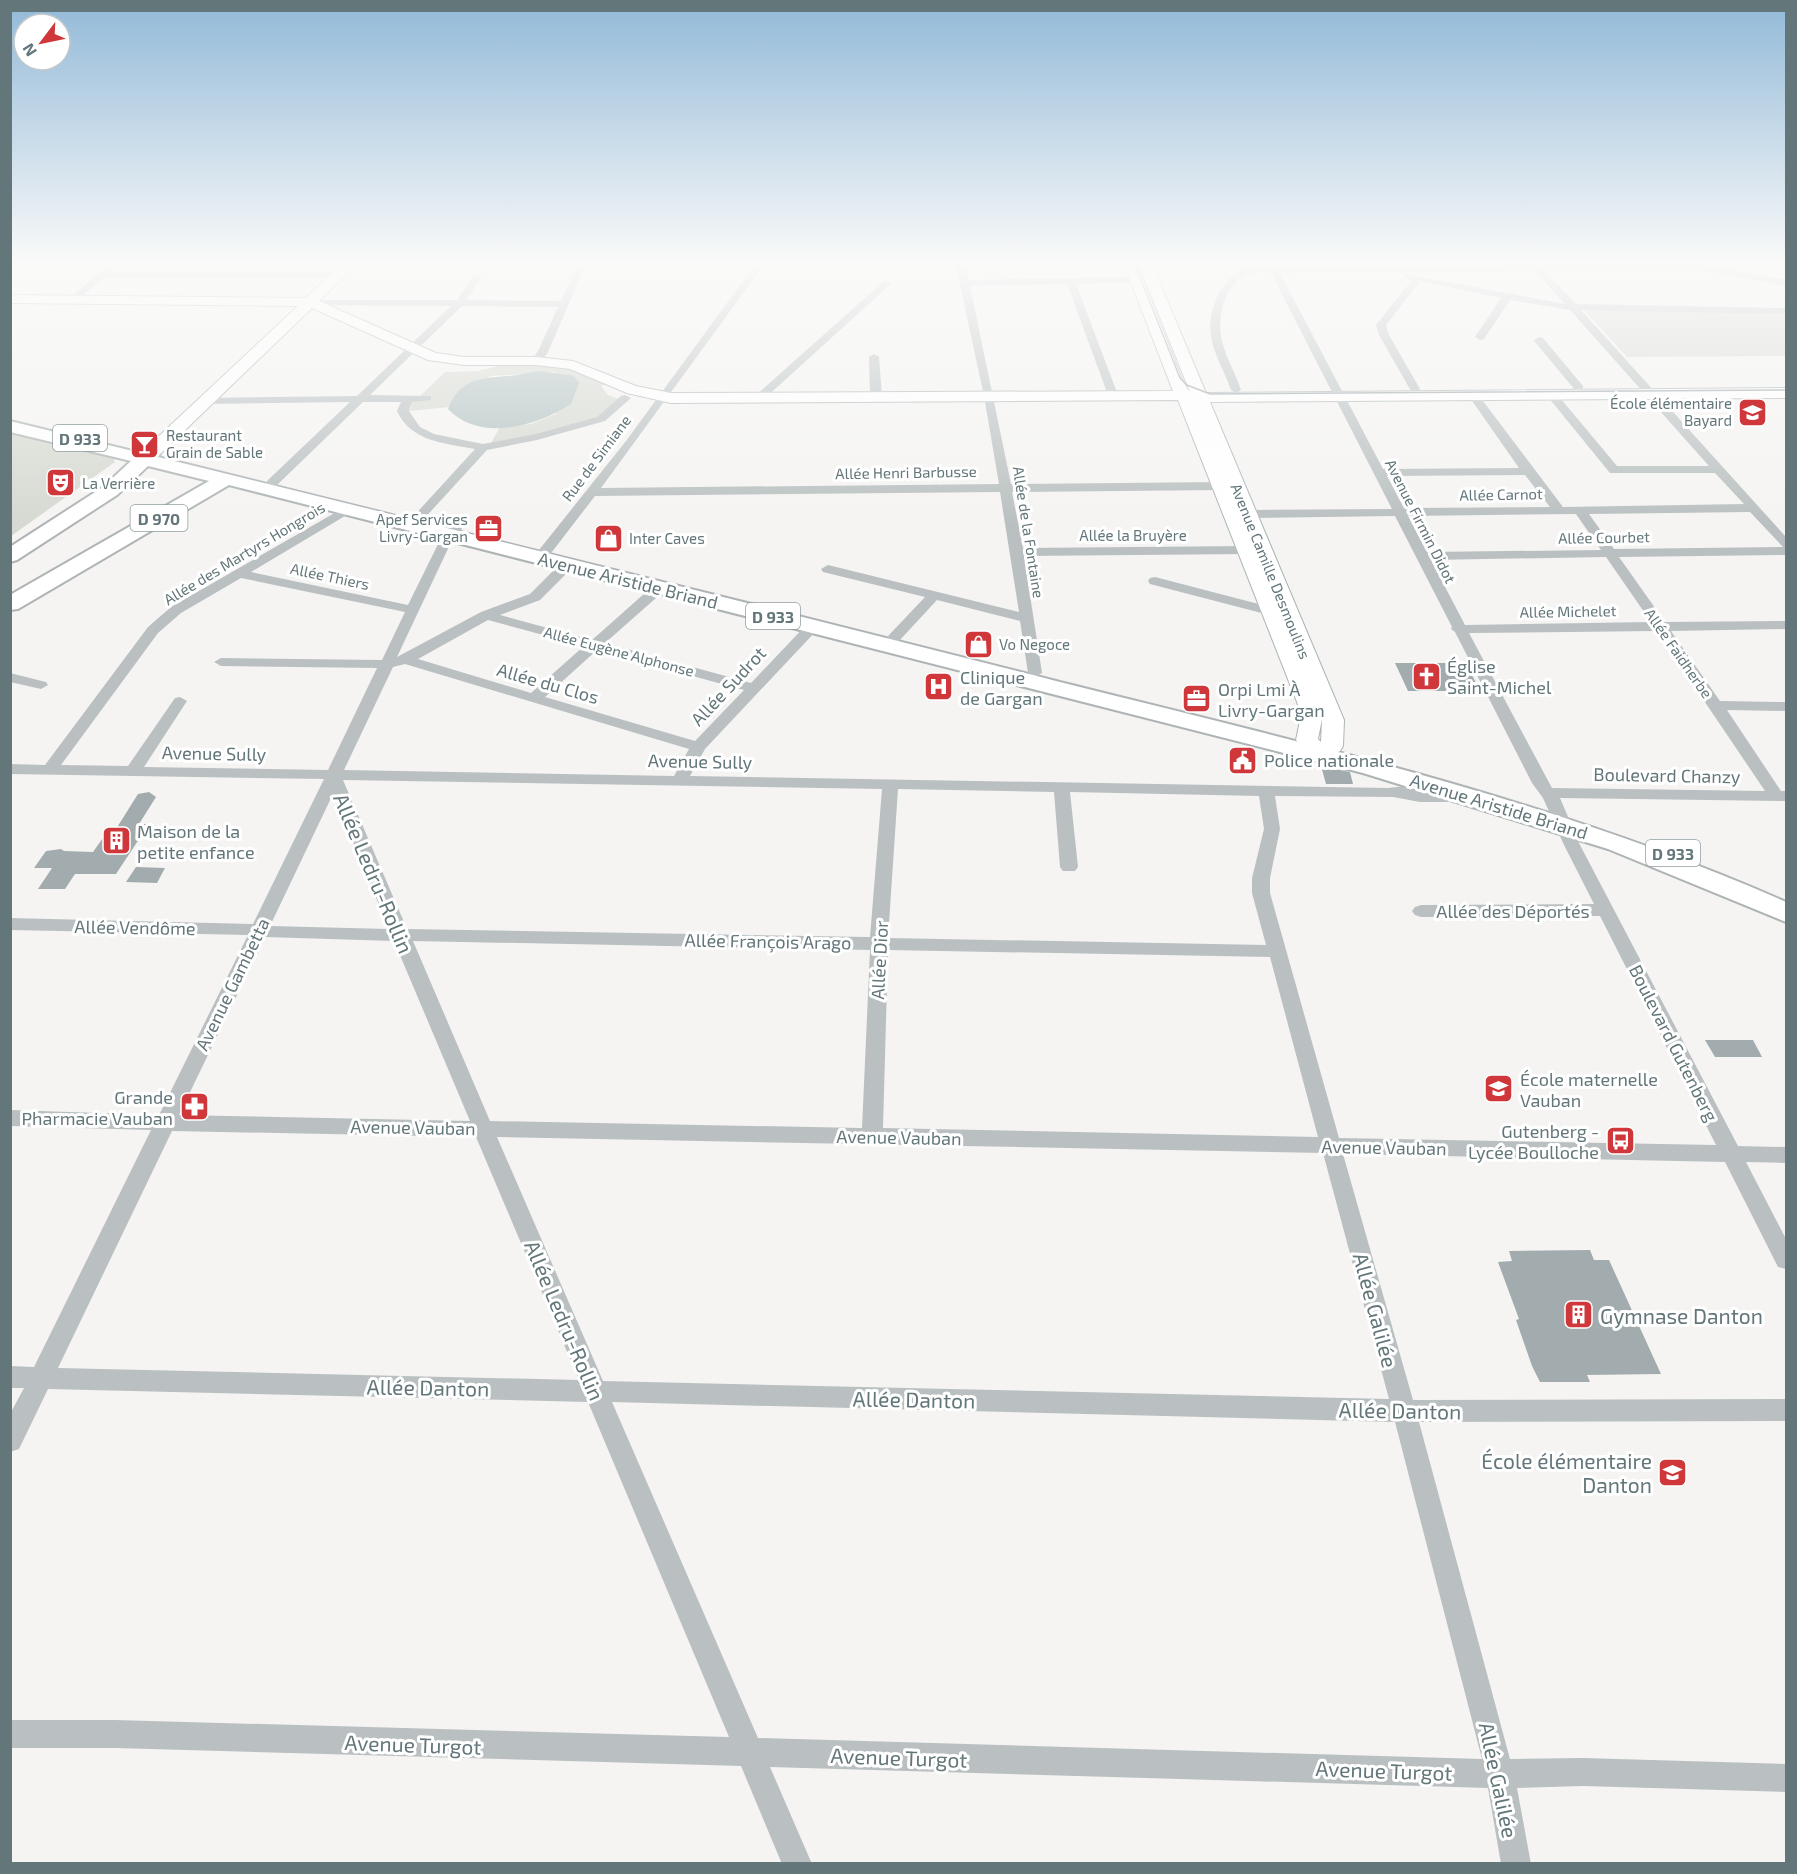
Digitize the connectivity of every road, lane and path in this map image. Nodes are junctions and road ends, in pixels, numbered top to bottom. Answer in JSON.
{"nodes":[{"id":1,"x":261,"y":349,"type":"edge"},
{"id":2,"x":544,"y":349,"type":"edge"},
{"id":3,"x":696,"y":349,"type":"edge"},
{"id":4,"x":813,"y":349,"type":"edge"},
{"id":5,"x":979,"y":349,"type":"edge"},
{"id":6,"x":1096,"y":349,"type":"edge"},
{"id":7,"x":1166,"y":349,"type":"edge"},
{"id":8,"x":1172,"y":349,"type":"edge"},
{"id":9,"x":1221,"y":349,"type":"edge"},
{"id":10,"x":1314,"y":349,"type":"edge"},
{"id":11,"x":1392,"y":349,"type":"edge"},
{"id":12,"x":1547,"y":349,"type":"edge"},
{"id":13,"x":1610,"y":349,"type":"edge"},
{"id":14,"x":413,"y":350,"type":"joint"},
{"id":15,"x":874,"y":357,"type":"dead end"},
{"id":16,"x":536,"y":361,"type":"junction"},
{"id":17,"x":1786,"y":385,"type":"edge"},
{"id":18,"x":1579,"y":388,"type":"junction"},
{"id":19,"x":1415,"y":389,"type":"junction"},
{"id":20,"x":1236,"y":390,"type":"junction"},
{"id":21,"x":1647,"y":391,"type":"junction"},
{"id":22,"x":1336,"y":393,"type":"junction"},
{"id":23,"x":1786,"y":393,"type":"edge"},
{"id":24,"x":1187,"y":394,"type":"junction"},
{"id":25,"x":1552,"y":394,"type":"junction"},
{"id":26,"x":1113,"y":395,"type":"junction"},
{"id":27,"x":1473,"y":395,"type":"junction"},
{"id":28,"x":989,"y":396,"type":"junction"},
{"id":29,"x":760,"y":397,"type":"junction"},
{"id":30,"x":876,"y":397,"type":"junction"},
{"id":31,"x":427,"y":398,"type":"dead end"},
{"id":32,"x":625,"y":398,"type":"dead end"},
{"id":33,"x":664,"y":398,"type":"junction"},
{"id":34,"x":407,"y":399,"type":"junction"},
{"id":35,"x":360,"y":400,"type":"junction"},
{"id":36,"x":207,"y":401,"type":"junction"},
{"id":37,"x":10,"y":421,"type":"edge"},
{"id":38,"x":10,"y":426,"type":"edge"},
{"id":39,"x":483,"y":447,"type":"junction"},
{"id":40,"x":148,"y":456,"type":"junction"},
{"id":41,"x":1720,"y":470,"type":"junction"},
{"id":42,"x":1528,"y":471,"type":"junction"},
{"id":43,"x":223,"y":473,"type":"junction"},
{"id":44,"x":1378,"y":473,"type":"junction"},
{"id":45,"x":272,"y":483,"type":"junction"},
{"id":46,"x":1222,"y":486,"type":"junction"},
{"id":47,"x":1005,"y":487,"type":"junction"},
{"id":48,"x":591,"y":492,"type":"junction"},
{"id":49,"x":1755,"y":508,"type":"junction"},
{"id":50,"x":349,"y":510,"type":"junction"},
{"id":51,"x":1559,"y":510,"type":"junction"},
{"id":52,"x":1580,"y":510,"type":"junction"},
{"id":53,"x":1399,"y":512,"type":"junction"},
{"id":54,"x":1248,"y":514,"type":"junction"},
{"id":55,"x":417,"y":519,"type":"junction"},
{"id":56,"x":452,"y":531,"type":"junction"},
{"id":57,"x":1786,"y":544,"type":"edge"},
{"id":58,"x":1248,"y":550,"type":"junction"},
{"id":59,"x":1017,"y":552,"type":"junction"},
{"id":60,"x":1786,"y":552,"type":"edge"},
{"id":61,"x":543,"y":554,"type":"junction"},
{"id":62,"x":1611,"y":554,"type":"junction"},
{"id":63,"x":10,"y":556,"type":"edge"},
{"id":64,"x":1421,"y":556,"type":"junction"},
{"id":65,"x":567,"y":565,"type":"junction"},
{"id":66,"x":828,"y":569,"type":"dead end"},
{"id":67,"x":240,"y":574,"type":"junction"},
{"id":68,"x":1155,"y":580,"type":"dead end"},
{"id":69,"x":659,"y":588,"type":"junction"},
{"id":70,"x":933,"y":596,"type":"junction"},
{"id":71,"x":10,"y":604,"type":"edge"},
{"id":72,"x":413,"y":610,"type":"junction"},
{"id":73,"x":1273,"y":612,"type":"junction"},
{"id":74,"x":486,"y":615,"type":"junction"},
{"id":75,"x":1026,"y":618,"type":"junction"},
{"id":76,"x":1786,"y":625,"type":"edge"},
{"id":77,"x":813,"y":626,"type":"junction"},
{"id":78,"x":1659,"y":627,"type":"junction"},
{"id":79,"x":1458,"y":629,"type":"junction"},
{"id":80,"x":894,"y":638,"type":"junction"},
{"id":81,"x":594,"y":645,"type":"junction"},
{"id":82,"x":406,"y":660,"type":"junction"},
{"id":83,"x":221,"y":662,"type":"dead end"},
{"id":84,"x":386,"y":664,"type":"junction"},
{"id":85,"x":1035,"y":673,"type":"junction"},
{"id":86,"x":10,"y":677,"type":"edge"},
{"id":87,"x":41,"y":685,"type":"dead end"},
{"id":88,"x":753,"y":688,"type":"junction"},
{"id":89,"x":533,"y":699,"type":"junction"},
{"id":90,"x":180,"y":701,"type":"dead end"},
{"id":91,"x":1716,"y":705,"type":"junction"},
{"id":92,"x":1786,"y":706,"type":"edge"},
{"id":93,"x":698,"y":747,"type":"junction"},
{"id":94,"x":1319,"y":747,"type":"junction"},
{"id":95,"x":10,"y":769,"type":"edge"},
{"id":96,"x":49,"y":770,"type":"junction"},
{"id":97,"x":133,"y":771,"type":"junction"},
{"id":98,"x":333,"y":776,"type":"junction"},
{"id":99,"x":680,"y":779,"type":"junction"},
{"id":100,"x":1413,"y":779,"type":"junction"},
{"id":101,"x":890,"y":785,"type":"junction"},
{"id":102,"x":1062,"y":788,"type":"junction"},
{"id":103,"x":1266,"y":792,"type":"junction"},
{"id":104,"x":1388,"y":793,"type":"junction"},
{"id":105,"x":1781,"y":796,"type":"edge"},
{"id":106,"x":1470,"y":797,"type":"junction"},
{"id":107,"x":1556,"y":810,"type":"junction"},
{"id":108,"x":1069,"y":867,"type":"dead end"},
{"id":109,"x":1786,"y":901,"type":"edge"},
{"id":110,"x":1605,"y":910,"type":"junction"},
{"id":111,"x":1421,"y":911,"type":"dead end"},
{"id":112,"x":1786,"y":913,"type":"edge"},
{"id":113,"x":10,"y":924,"type":"edge"},
{"id":114,"x":259,"y":930,"type":"junction"},
{"id":115,"x":401,"y":935,"type":"junction"},
{"id":116,"x":879,"y":943,"type":"junction"},
{"id":117,"x":1278,"y":951,"type":"junction"},
{"id":118,"x":10,"y":1118,"type":"edge"},
{"id":119,"x":165,"y":1121,"type":"junction"},
{"id":120,"x":484,"y":1128,"type":"junction"},
{"id":121,"x":872,"y":1137,"type":"junction"},
{"id":122,"x":1331,"y":1145,"type":"junction"},
{"id":123,"x":1732,"y":1155,"type":"junction"},
{"id":124,"x":1786,"y":1155,"type":"edge"},
{"id":125,"x":1786,"y":1260,"type":"edge"},
{"id":126,"x":10,"y":1377,"type":"edge"},
{"id":127,"x":41,"y":1377,"type":"junction"},
{"id":128,"x":596,"y":1391,"type":"junction"},
{"id":129,"x":1786,"y":1410,"type":"edge"},
{"id":130,"x":1404,"y":1411,"type":"junction"},
{"id":131,"x":10,"y":1441,"type":"edge"},
{"id":132,"x":10,"y":1734,"type":"edge"},
{"id":133,"x":750,"y":1754,"type":"junction"},
{"id":134,"x":1500,"y":1774,"type":"junction"},
{"id":135,"x":1786,"y":1778,"type":"edge"},
{"id":136,"x":797,"y":1863,"type":"edge"},
{"id":137,"x":1516,"y":1863,"type":"edge"}],
"edges":[{"from":1,"to":36,"type":"main road","number":"D 970"},
{"from":2,"to":16,"type":"street"},
{"from":3,"to":33,"type":"street","name":"Rue de Simiane"},
{"from":4,"to":29,"type":"street"},
{"from":5,"to":28,"type":"street","name":"Allée de la Fontaine"},
{"from":6,"to":26,"type":"street"},
{"from":7,"to":24,"type":"main road"},
{"from":8,"to":24,"type":"main road"},
{"from":9,"to":20,"type":"street"},
{"from":10,"to":22,"type":"street","name":"Avenue Firmin Didot"},
{"from":11,"to":19,"type":"street"},
{"from":12,"to":18,"type":"street"},
{"from":13,"to":21,"type":"street"},
{"from":14,"to":16,"type":"main road"},
{"from":14,"to":35,"type":"street"},
{"from":15,"to":30,"type":"street"},
{"from":16,"to":33,"type":"main road"},
{"from":17,"to":21,"type":"main road"},
{"from":18,"to":19,"type":"main road"},
{"from":18,"to":21,"type":"main road"},
{"from":19,"to":22,"type":"main road"},
{"from":20,"to":22,"type":"main road"},
{"from":20,"to":24,"type":"main road"},
{"from":21,"to":23,"type":"main road"},
{"from":21,"to":25,"type":"main road"},
{"from":21,"to":41,"type":"street"},
{"from":22,"to":24,"type":"main road"},
{"from":22,"to":27,"type":"main road"},
{"from":22,"to":44,"type":"street","name":"Avenue Firmin Didot"},
{"from":24,"to":26,"type":"main road"},
{"from":24,"to":46,"type":"main road","name":"Avenue Camille Desmoulins"},
{"from":24,"to":54,"type":"main road","name":"Avenue Camille Desmoulins"},
{"from":25,"to":27,"type":"main road"},
{"from":25,"to":41,"type":"street"},
{"from":26,"to":28,"type":"main road"},
{"from":27,"to":42,"type":"street"},
{"from":28,"to":30,"type":"main road"},
{"from":28,"to":47,"type":"street","name":"Allée de la Fontaine"},
{"from":29,"to":30,"type":"main road"},
{"from":29,"to":33,"type":"main road"},
{"from":31,"to":34,"type":"street"},
{"from":32,"to":39,"type":"street"},
{"from":33,"to":48,"type":"street","name":"Rue de Simiane"},
{"from":34,"to":35,"type":"street"},
{"from":34,"to":39,"type":"street"},
{"from":35,"to":36,"type":"street"},
{"from":35,"to":45,"type":"street"},
{"from":36,"to":40,"type":"main road","number":"D 970"},
{"from":37,"to":40,"type":"main road","number":"D 933"},
{"from":38,"to":40,"type":"main road","number":"D 933"},
{"from":39,"to":55,"type":"street"},
{"from":40,"to":43,"type":"main road","name":"Avenue Aristide Briand","number":"D 933"},
{"from":40,"to":63,"type":"main road","number":"D 970"},
{"from":41,"to":49,"type":"street"},
{"from":42,"to":44,"type":"street"},
{"from":42,"to":51,"type":"street"},
{"from":43,"to":45,"type":"main road","name":"Avenue Aristide Briand","number":"D 933"},
{"from":43,"to":50,"type":"main road","name":"Avenue Aristide Briand","number":"D 933"},
{"from":43,"to":71,"type":"main road","number":"D 970"},
{"from":44,"to":53,"type":"street","name":"Avenue Firmin Didot"},
{"from":45,"to":55,"type":"main road","name":"Avenue Aristide Briand","number":"D 933"},
{"from":46,"to":47,"type":"street","name":"Allée Henri Barbusse"},
{"from":46,"to":58,"type":"main road","name":"Avenue Camille Desmoulins"},
{"from":47,"to":48,"type":"street","name":"Allée Henri Barbusse"},
{"from":47,"to":59,"type":"street","name":"Allée de la Fontaine"},
{"from":48,"to":61,"type":"street","name":"Rue de Simiane"},
{"from":49,"to":52,"type":"street","name":"Allée Carnot"},
{"from":49,"to":57,"type":"street"},
{"from":50,"to":56,"type":"main road","name":"Avenue Aristide Briand","number":"D 933"},
{"from":50,"to":67,"type":"street","name":"Allée des Martyrs Hongrois"},
{"from":51,"to":52,"type":"street","name":"Allée Carnot"},
{"from":51,"to":53,"type":"street","name":"Allée Carnot"},
{"from":52,"to":62,"type":"street","name":"Allée Faidherbe"},
{"from":53,"to":54,"type":"street","name":"Allée Carnot"},
{"from":53,"to":64,"type":"street","name":"Avenue Firmin Didot"},
{"from":54,"to":94,"type":"main road","name":"Avenue Camille Desmoulins"},
{"from":55,"to":56,"type":"main road","name":"Avenue Aristide Briand","number":"D 933"},
{"from":56,"to":61,"type":"main road","name":"Avenue Aristide Briand","number":"D 933"},
{"from":56,"to":72,"type":"street","name":"Avenue Gambetta"},
{"from":58,"to":59,"type":"street","name":"Allée la Bruyère"},
{"from":58,"to":73,"type":"main road","name":"Avenue Camille Desmoulins"},
{"from":59,"to":75,"type":"street","name":"Allée de la Fontaine"},
{"from":60,"to":62,"type":"street","name":"Allée Courbet"},
{"from":61,"to":65,"type":"main road","name":"Avenue Aristide Briand","number":"D 933"},
{"from":61,"to":80,"type":"main road","name":"Avenue Aristide Briand","number":"D 933"},
{"from":62,"to":64,"type":"street","name":"Allée Courbet"},
{"from":62,"to":78,"type":"street","name":"Allée Faidherbe"},
{"from":64,"to":79,"type":"street","name":"Avenue Firmin Didot"},
{"from":65,"to":69,"type":"main road","name":"Avenue Aristide Briand","number":"D 933"},
{"from":65,"to":74,"type":"street"},
{"from":66,"to":70,"type":"street"},
{"from":67,"to":72,"type":"street","name":"Allée Thiers"},
{"from":67,"to":96,"type":"street","name":"Allée des Martyrs Hongrois"},
{"from":68,"to":73,"type":"street"},
{"from":69,"to":77,"type":"main road","name":"Avenue Aristide Briand","number":"D 933"},
{"from":69,"to":81,"type":"street"},
{"from":70,"to":75,"type":"street"},
{"from":70,"to":80,"type":"street"},
{"from":72,"to":84,"type":"street","name":"Avenue Gambetta"},
{"from":73,"to":94,"type":"main road","name":"Avenue Camille Desmoulins"},
{"from":74,"to":81,"type":"street","name":"Allée Eugène Alphonse"},
{"from":74,"to":82,"type":"street"},
{"from":75,"to":85,"type":"street","name":"Allée de la Fontaine"},
{"from":76,"to":78,"type":"street","name":"Allée Michelet"},
{"from":77,"to":88,"type":"street","name":"Allée Sudrot"},
{"from":77,"to":94,"type":"main road","name":"Avenue Aristide Briand","number":"D 933"},
{"from":78,"to":79,"type":"street","name":"Allée Michelet"},
{"from":78,"to":91,"type":"street","name":"Allée Faidherbe"},
{"from":79,"to":107,"type":"street","name":"Avenue Firmin Didot"},
{"from":80,"to":85,"type":"main road","name":"Avenue Aristide Briand","number":"D 933"},
{"from":81,"to":88,"type":"street","name":"Allée Eugène Alphonse"},
{"from":81,"to":89,"type":"street"},
{"from":82,"to":84,"type":"street","name":"Allée du Clos"},
{"from":82,"to":89,"type":"street","name":"Allée du Clos"},
{"from":83,"to":84,"type":"street","name":"Allée du Clos"},
{"from":84,"to":98,"type":"street","name":"Avenue Gambetta"},
{"from":85,"to":94,"type":"main road","name":"Avenue Aristide Briand","number":"D 933"},
{"from":86,"to":87,"type":"street"},
{"from":88,"to":93,"type":"street","name":"Allée Sudrot"},
{"from":89,"to":93,"type":"street","name":"Allée du Clos"},
{"from":90,"to":97,"type":"street"},
{"from":91,"to":92,"type":"street"},
{"from":91,"to":105,"type":"street","name":"Allée Faidherbe"},
{"from":93,"to":99,"type":"street","name":"Allée Sudrot"},
{"from":94,"to":100,"type":"main road","name":"Avenue Aristide Briand","number":"D 933"},
{"from":94,"to":107,"type":"main road","name":"Avenue Aristide Briand","number":"D 933"},
{"from":95,"to":96,"type":"street","name":"Avenue Sully"},
{"from":96,"to":97,"type":"street","name":"Avenue Sully"},
{"from":97,"to":98,"type":"street","name":"Avenue Sully"},
{"from":98,"to":99,"type":"street","name":"Avenue Sully"},
{"from":98,"to":114,"type":"street","name":"Avenue Gambetta"},
{"from":98,"to":115,"type":"street","name":"Allée Ledru-Rollin"},
{"from":99,"to":101,"type":"street","name":"Avenue Sully"},
{"from":100,"to":104,"type":"street","name":"Avenue Sully"},
{"from":100,"to":106,"type":"main road","name":"Avenue Aristide Briand","number":"D 933"},
{"from":101,"to":102,"type":"street","name":"Avenue Sully"},
{"from":101,"to":116,"type":"street","name":"Allée Dior"},
{"from":102,"to":103,"type":"street","name":"Avenue Sully"},
{"from":102,"to":108,"type":"street"},
{"from":103,"to":104,"type":"street","name":"Avenue Sully"},
{"from":103,"to":117,"type":"street","name":"Allée Galilée"},
{"from":104,"to":106,"type":"street","name":"Avenue Sully"},
{"from":105,"to":107,"type":"street","name":"Boulevard Chanzy"},
{"from":106,"to":107,"type":"main road","name":"Avenue Aristide Briand","number":"D 933"},
{"from":107,"to":109,"type":"main road","name":"Avenue Aristide Briand","number":"D 933"},
{"from":107,"to":110,"type":"street","name":"Boulevard Gutenberg"},
{"from":107,"to":112,"type":"main road","name":"Avenue Aristide Briand","number":"D 933"},
{"from":110,"to":111,"type":"street","name":"Allée des Déportés"},
{"from":110,"to":123,"type":"street","name":"Boulevard Gutenberg"},
{"from":113,"to":114,"type":"street","name":"Allée Vendôme"},
{"from":114,"to":115,"type":"street","name":"Allée François Arago"},
{"from":114,"to":119,"type":"street","name":"Avenue Gambetta"},
{"from":115,"to":116,"type":"street","name":"Allée François Arago"},
{"from":115,"to":120,"type":"street","name":"Allée Ledru-Rollin"},
{"from":116,"to":117,"type":"street","name":"Allée François Arago"},
{"from":116,"to":121,"type":"street","name":"Allée Dior"},
{"from":117,"to":122,"type":"street","name":"Allée Galilée"},
{"from":118,"to":119,"type":"street","name":"Avenue Vauban"},
{"from":119,"to":120,"type":"street","name":"Avenue Vauban"},
{"from":119,"to":127,"type":"street","name":"Avenue Gambetta"},
{"from":120,"to":121,"type":"street","name":"Avenue Vauban"},
{"from":120,"to":128,"type":"street","name":"Allée Ledru-Rollin"},
{"from":121,"to":122,"type":"street","name":"Avenue Vauban"},
{"from":122,"to":123,"type":"street","name":"Avenue Vauban"},
{"from":122,"to":130,"type":"street","name":"Allée Galilée"},
{"from":123,"to":124,"type":"street","name":"Avenue Vauban"},
{"from":123,"to":125,"type":"street","name":"Boulevard Gutenberg"},
{"from":126,"to":127,"type":"street","name":"Allée Danton"},
{"from":127,"to":128,"type":"street","name":"Allée Danton"},
{"from":127,"to":131,"type":"street","name":"Avenue Gambetta"},
{"from":128,"to":130,"type":"street","name":"Allée Danton"},
{"from":128,"to":133,"type":"street","name":"Allée Ledru-Rollin"},
{"from":129,"to":130,"type":"street","name":"Allée Danton"},
{"from":130,"to":134,"type":"street","name":"Allée Galilée"},
{"from":132,"to":133,"type":"street","name":"Avenue Turgot"},
{"from":133,"to":134,"type":"street","name":"Avenue Turgot"},
{"from":133,"to":136,"type":"street","name":"Allée Ledru-Rollin"},
{"from":134,"to":135,"type":"street","name":"Avenue Turgot"},
{"from":134,"to":137,"type":"street","name":"Allée Galilée"}]}
